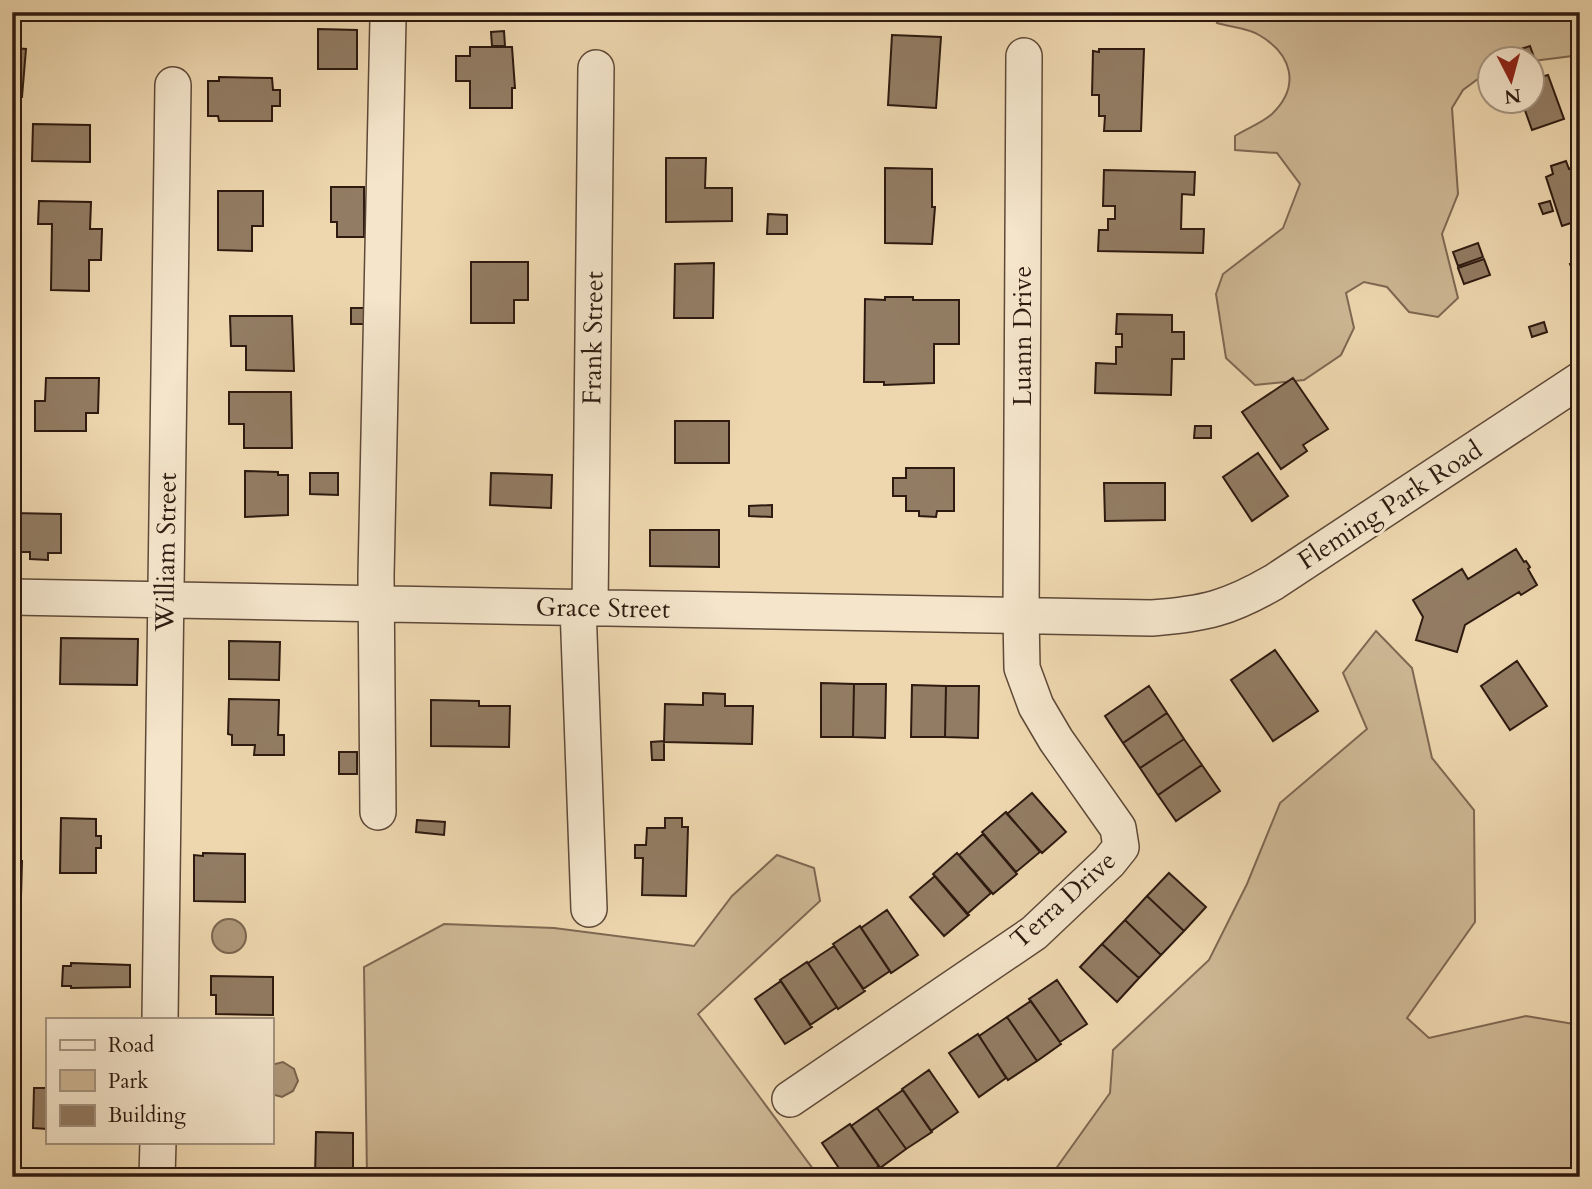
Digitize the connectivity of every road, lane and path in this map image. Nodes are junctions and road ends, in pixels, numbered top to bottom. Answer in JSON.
{"nodes":[{"id":1,"x":388,"y":19,"type":"dead end"},
{"id":2,"x":1024,"y":56,"type":"dead end"},
{"id":3,"x":596,"y":68,"type":"dead end"},
{"id":4,"x":173,"y":85,"type":"dead end"},
{"id":5,"x":1580,"y":380,"type":"edge"},
{"id":6,"x":12,"y":597,"type":"edge"},
{"id":7,"x":166,"y":600,"type":"junction"},
{"id":8,"x":377,"y":604,"type":"junction"},
{"id":9,"x":584,"y":608,"type":"junction"},
{"id":10,"x":1020,"y":615,"type":"junction"},
{"id":11,"x":1193,"y":615,"type":"joint"},
{"id":12,"x":378,"y":812,"type":"dead end"},
{"id":13,"x":589,"y":909,"type":"dead end"},
{"id":14,"x":160,"y":1018,"type":"edge"},
{"id":15,"x":790,"y":1100,"type":"dead end"},
{"id":16,"x":158,"y":1144,"type":"edge"},
{"id":17,"x":157,"y":1177,"type":"edge"}],
"edges":[{"from":1,"to":8,"type":"street"},
{"from":2,"to":10,"type":"street","name":"Luann Drive"},
{"from":3,"to":9,"type":"street","name":"Frank Street"},
{"from":4,"to":7,"type":"street","name":"William Street"},
{"from":5,"to":11,"type":"street","name":"Fleming Park Road"},
{"from":6,"to":7,"type":"street","name":"Grace Street"},
{"from":7,"to":8,"type":"street","name":"Grace Street"},
{"from":7,"to":14,"type":"street","name":"William Street"},
{"from":8,"to":9,"type":"street","name":"Grace Street"},
{"from":8,"to":12,"type":"street"},
{"from":9,"to":10,"type":"street","name":"Grace Street"},
{"from":9,"to":13,"type":"street","name":"Frank Street"},
{"from":10,"to":11,"type":"street","name":"Grace Street"},
{"from":10,"to":15,"type":"street","name":"Terra Drive"},
{"from":16,"to":17,"type":"street"}]}
